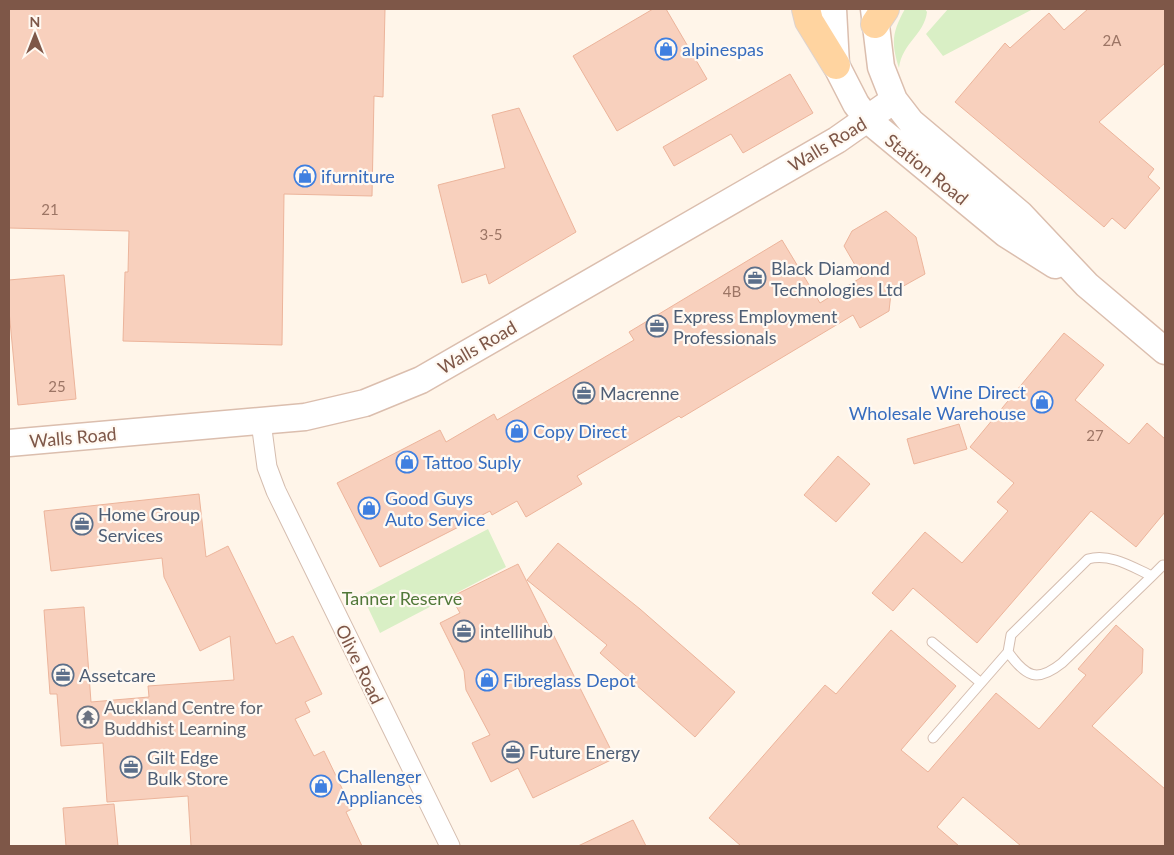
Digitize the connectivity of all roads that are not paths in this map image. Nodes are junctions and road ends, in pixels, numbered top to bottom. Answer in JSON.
{"nodes":[{"id":1,"x":806,"y":9,"type":"edge"},
{"id":2,"x":833,"y":9,"type":"edge"},
{"id":3,"x":878,"y":14,"type":"edge"},
{"id":4,"x":836,"y":65,"type":"junction"},
{"id":5,"x":894,"y":100,"type":"junction"},
{"id":6,"x":868,"y":120,"type":"junction"},
{"id":7,"x":1086,"y":285,"type":"junction"},
{"id":8,"x":1165,"y":351,"type":"edge"},
{"id":9,"x":261,"y":422,"type":"junction"},
{"id":10,"x":9,"y":443,"type":"edge"},
{"id":11,"x":1163,"y":566,"type":"dead end"},
{"id":12,"x":1152,"y":576,"type":"junction"},
{"id":13,"x":932,"y":642,"type":"dead end"},
{"id":14,"x":1008,"y":652,"type":"junction"},
{"id":15,"x":981,"y":683,"type":"junction"},
{"id":16,"x":932,"y":738,"type":"dead end"},
{"id":17,"x":450,"y":846,"type":"edge"}],
"edges":[{"from":1,"to":4,"type":"main road"},
{"from":2,"to":4,"type":"main road","name":"Station Road"},
{"from":3,"to":5,"type":"main road","name":"Station Road"},
{"from":4,"to":6,"type":"main road","name":"Station Road"},
{"from":5,"to":6,"type":"main road","name":"Walls Road"},
{"from":5,"to":7,"type":"main road","name":"Station Road"},
{"from":6,"to":7,"type":"main road","name":"Station Road"},
{"from":6,"to":9,"type":"main road","name":"Walls Road"},
{"from":7,"to":8,"type":"main road","name":"Station Road"},
{"from":9,"to":10,"type":"main road","name":"Walls Road"},
{"from":9,"to":17,"type":"street","name":"Olive Road"},
{"from":11,"to":12,"type":"lane"},
{"from":12,"to":14,"type":"lane"},
{"from":12,"to":14,"type":"lane"},
{"from":13,"to":15,"type":"lane"},
{"from":14,"to":15,"type":"lane"},
{"from":15,"to":16,"type":"lane"}]}
